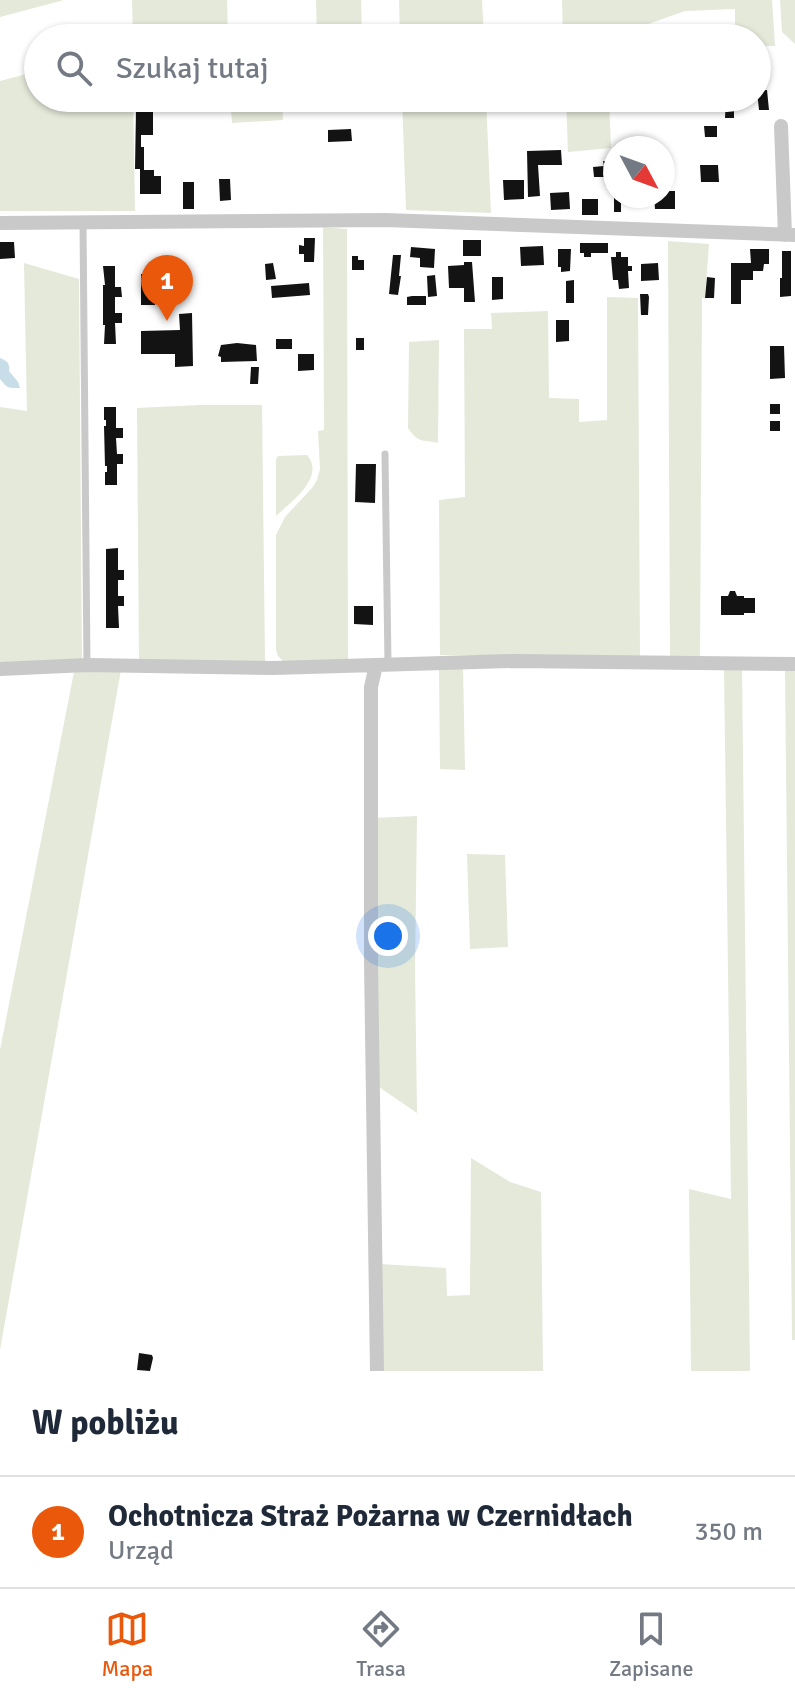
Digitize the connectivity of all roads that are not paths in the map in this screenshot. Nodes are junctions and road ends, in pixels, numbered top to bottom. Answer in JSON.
{"nodes":[{"id":1,"x":781,"y":126,"type":"dead end"},
{"id":2,"x":83,"y":222,"type":"junction"},
{"id":3,"x":0,"y":223,"type":"edge"},
{"id":4,"x":790,"y":235,"type":"edge"},
{"id":5,"x":385,"y":454,"type":"dead end"},
{"id":6,"x":382,"y":664,"type":"junction"},
{"id":7,"x":795,"y":664,"type":"edge"},
{"id":8,"x":87,"y":665,"type":"junction"},
{"id":9,"x":0,"y":669,"type":"edge"},
{"id":10,"x":377,"y":1371,"type":"edge"}],
"edges":[{"from":1,"to":4,"type":"street"},
{"from":2,"to":3,"type":"street"},
{"from":2,"to":4,"type":"street"},
{"from":2,"to":8,"type":"lane"},
{"from":5,"to":6,"type":"lane"},
{"from":6,"to":7,"type":"street"},
{"from":6,"to":8,"type":"street"},
{"from":6,"to":10,"type":"street"},
{"from":8,"to":9,"type":"street"}]}
